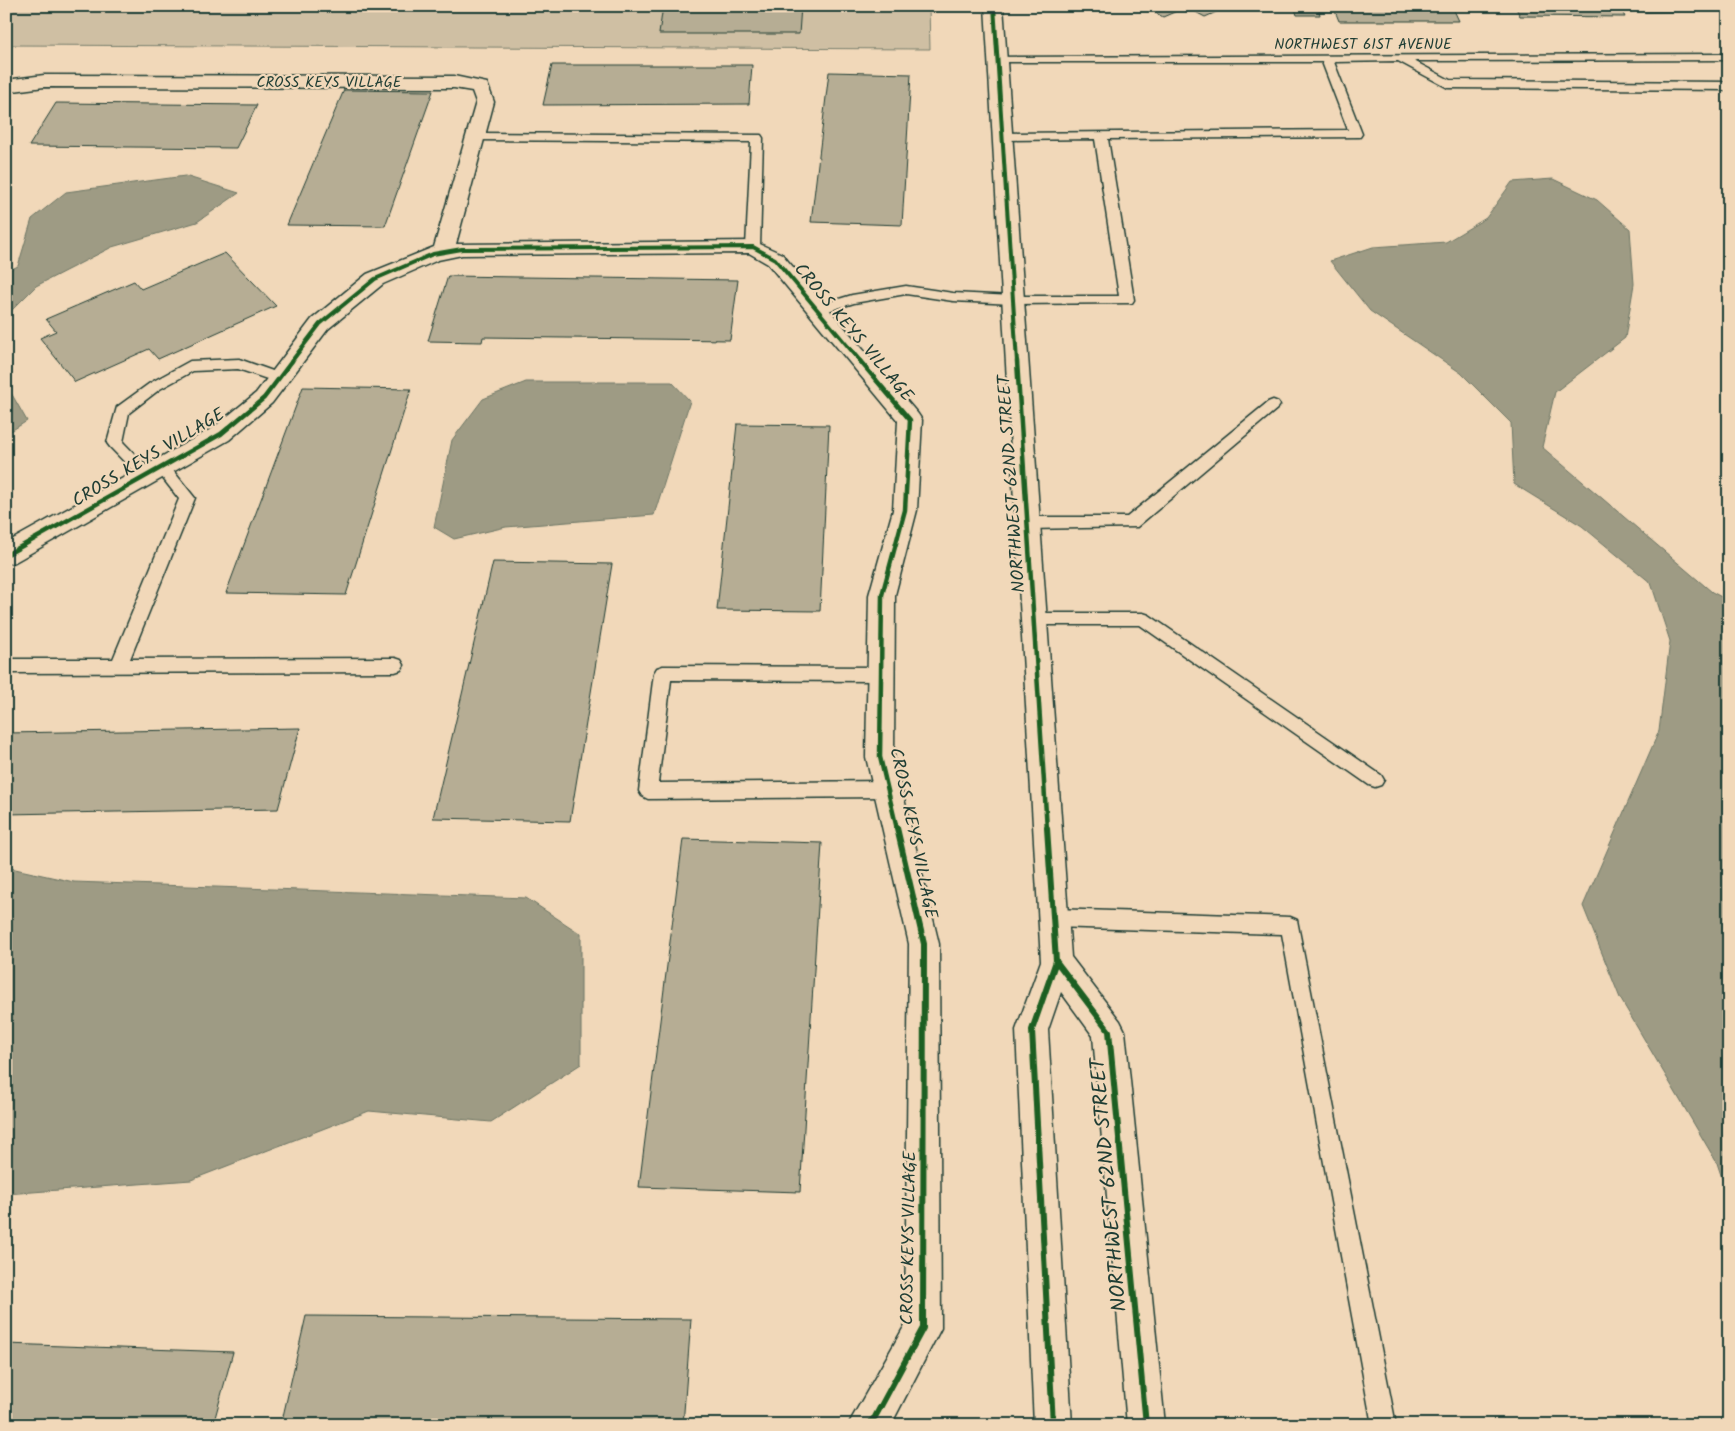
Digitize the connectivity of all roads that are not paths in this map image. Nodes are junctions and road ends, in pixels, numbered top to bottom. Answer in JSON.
{"nodes":[{"id":1,"x":994,"y":6,"type":"edge"},
{"id":2,"x":1723,"y":57,"type":"edge"},
{"id":3,"x":997,"y":59,"type":"junction"},
{"id":4,"x":1327,"y":59,"type":"junction"},
{"id":5,"x":1400,"y":59,"type":"junction"},
{"id":6,"x":1725,"y":70,"type":"dead end"},
{"id":7,"x":6,"y":86,"type":"edge"},
{"id":8,"x":1729,"y":86,"type":"edge"},
{"id":9,"x":1101,"y":135,"type":"junction"},
{"id":10,"x":1002,"y":136,"type":"junction"},
{"id":11,"x":475,"y":137,"type":"junction"},
{"id":12,"x":753,"y":247,"type":"junction"},
{"id":13,"x":443,"y":252,"type":"junction"},
{"id":14,"x":1013,"y":300,"type":"junction"},
{"id":15,"x":818,"y":310,"type":"junction"},
{"id":16,"x":279,"y":378,"type":"junction"},
{"id":17,"x":1273,"y":405,"type":"dead end"},
{"id":18,"x":154,"y":471,"type":"junction"},
{"id":19,"x":1028,"y":523,"type":"junction"},
{"id":20,"x":6,"y":555,"type":"edge"},
{"id":21,"x":1033,"y":619,"type":"junction"},
{"id":22,"x":395,"y":664,"type":"dead end"},
{"id":23,"x":6,"y":666,"type":"edge"},
{"id":24,"x":119,"y":666,"type":"junction"},
{"id":25,"x":881,"y":674,"type":"junction"},
{"id":26,"x":1375,"y":780,"type":"dead end"},
{"id":27,"x":888,"y":789,"type":"junction"},
{"id":28,"x":1053,"y":918,"type":"junction"},
{"id":29,"x":1056,"y":960,"type":"junction"},
{"id":30,"x":867,"y":1425,"type":"edge"},
{"id":31,"x":1053,"y":1425,"type":"edge"},
{"id":32,"x":1146,"y":1425,"type":"edge"},
{"id":33,"x":1384,"y":1425,"type":"edge"}],
"edges":[{"from":1,"to":3,"type":"street","name":"NORTHWEST 62ND STREET"},
{"from":2,"to":5,"type":"lane","name":"NORTHWEST 61ST AVENUE"},
{"from":2,"to":6,"type":"lane"},
{"from":3,"to":4,"type":"lane","name":"NORTHWEST 61ST AVENUE"},
{"from":3,"to":10,"type":"street","name":"NORTHWEST 62ND STREET"},
{"from":4,"to":5,"type":"lane","name":"NORTHWEST 61ST AVENUE"},
{"from":4,"to":9,"type":"lane"},
{"from":5,"to":8,"type":"lane"},
{"from":7,"to":11,"type":"street","name":"CROSS KEYS VILLAGE"},
{"from":9,"to":10,"type":"lane"},
{"from":9,"to":14,"type":"lane"},
{"from":10,"to":14,"type":"street","name":"NORTHWEST 62ND STREET"},
{"from":11,"to":12,"type":"lane"},
{"from":11,"to":13,"type":"street","name":"CROSS KEYS VILLAGE"},
{"from":12,"to":13,"type":"street","name":"CROSS KEYS VILLAGE"},
{"from":12,"to":15,"type":"street","name":"CROSS KEYS VILLAGE"},
{"from":13,"to":16,"type":"street","name":"CROSS KEYS VILLAGE"},
{"from":14,"to":15,"type":"lane"},
{"from":14,"to":19,"type":"street","name":"NORTHWEST 62ND STREET"},
{"from":15,"to":25,"type":"street","name":"CROSS KEYS VILLAGE"},
{"from":16,"to":18,"type":"street","name":"CROSS KEYS VILLAGE"},
{"from":16,"to":18,"type":"lane"},
{"from":17,"to":19,"type":"lane"},
{"from":18,"to":20,"type":"street","name":"CROSS KEYS VILLAGE"},
{"from":18,"to":24,"type":"lane"},
{"from":19,"to":21,"type":"street","name":"NORTHWEST 62ND STREET"},
{"from":21,"to":26,"type":"lane"},
{"from":21,"to":28,"type":"street","name":"NORTHWEST 62ND STREET"},
{"from":22,"to":24,"type":"lane"},
{"from":23,"to":24,"type":"lane"},
{"from":25,"to":27,"type":"street","name":"CROSS KEYS VILLAGE"},
{"from":25,"to":27,"type":"lane"},
{"from":27,"to":30,"type":"street","name":"CROSS KEYS VILLAGE"},
{"from":28,"to":29,"type":"street","name":"NORTHWEST 62ND STREET"},
{"from":28,"to":33,"type":"lane"},
{"from":29,"to":31,"type":"street","name":"NORTHWEST 62ND STREET"},
{"from":29,"to":32,"type":"street","name":"NORTHWEST 62ND STREET"}]}
